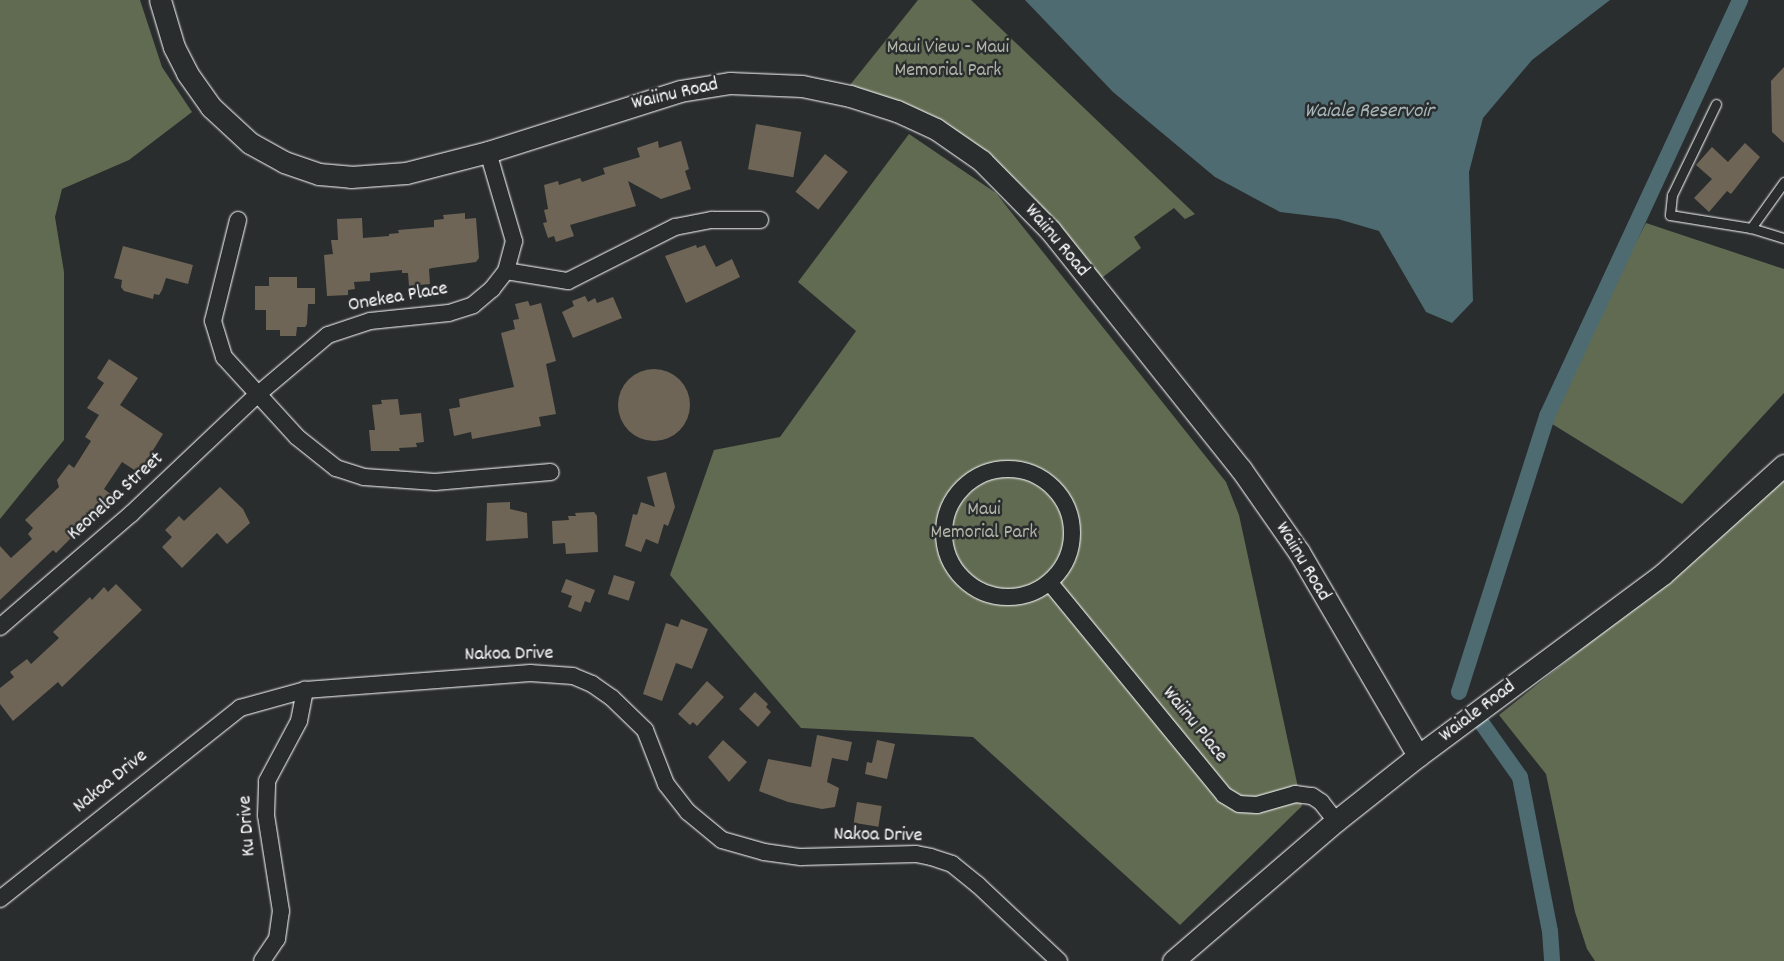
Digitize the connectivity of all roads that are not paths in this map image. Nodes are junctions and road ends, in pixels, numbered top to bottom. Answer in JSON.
{"nodes":[{"id":1,"x":160,"y":0,"type":"edge"},
{"id":2,"x":1716,"y":104,"type":"dead end"},
{"id":3,"x":488,"y":152,"type":"junction"},
{"id":4,"x":1784,"y":182,"type":"edge"},
{"id":5,"x":238,"y":220,"type":"dead end"},
{"id":6,"x":760,"y":220,"type":"dead end"},
{"id":7,"x":1750,"y":228,"type":"junction"},
{"id":8,"x":1784,"y":238,"type":"edge"},
{"id":9,"x":506,"y":271,"type":"junction"},
{"id":10,"x":257,"y":395,"type":"junction"},
{"id":11,"x":1784,"y":465,"type":"edge"},
{"id":12,"x":551,"y":472,"type":"dead end"},
{"id":13,"x":1050,"y":583,"type":"junction"},
{"id":14,"x":0,"y":627,"type":"edge"},
{"id":15,"x":305,"y":690,"type":"junction"},
{"id":16,"x":1418,"y":756,"type":"junction"},
{"id":17,"x":1336,"y":822,"type":"junction"},
{"id":18,"x":0,"y":899,"type":"edge"},
{"id":19,"x":262,"y":961,"type":"edge"},
{"id":20,"x":1059,"y":961,"type":"edge"},
{"id":21,"x":1173,"y":961,"type":"edge"}],
"edges":[{"from":1,"to":3,"type":"street","name":"Waiinu Road"},
{"from":2,"to":7,"type":"lane"},
{"from":3,"to":9,"type":"street","name":"Onekea Place"},
{"from":3,"to":16,"type":"street","name":"Waiinu Road"},
{"from":4,"to":7,"type":"lane"},
{"from":5,"to":10,"type":"street"},
{"from":6,"to":9,"type":"street"},
{"from":7,"to":8,"type":"lane"},
{"from":9,"to":10,"type":"street","name":"Onekea Place"},
{"from":10,"to":12,"type":"street"},
{"from":10,"to":14,"type":"street","name":"Keoneloa Street"},
{"from":11,"to":16,"type":"street","name":"Waiale Road"},
{"from":13,"to":13,"type":"street"},
{"from":13,"to":17,"type":"street","name":"Waiinu Place"},
{"from":15,"to":18,"type":"street","name":"Nakoa Drive"},
{"from":15,"to":19,"type":"street","name":"Ku Drive"},
{"from":15,"to":20,"type":"street","name":"Nakoa Drive"},
{"from":16,"to":17,"type":"street","name":"Waiale Road"},
{"from":17,"to":21,"type":"street","name":"Waiale Road"}]}
